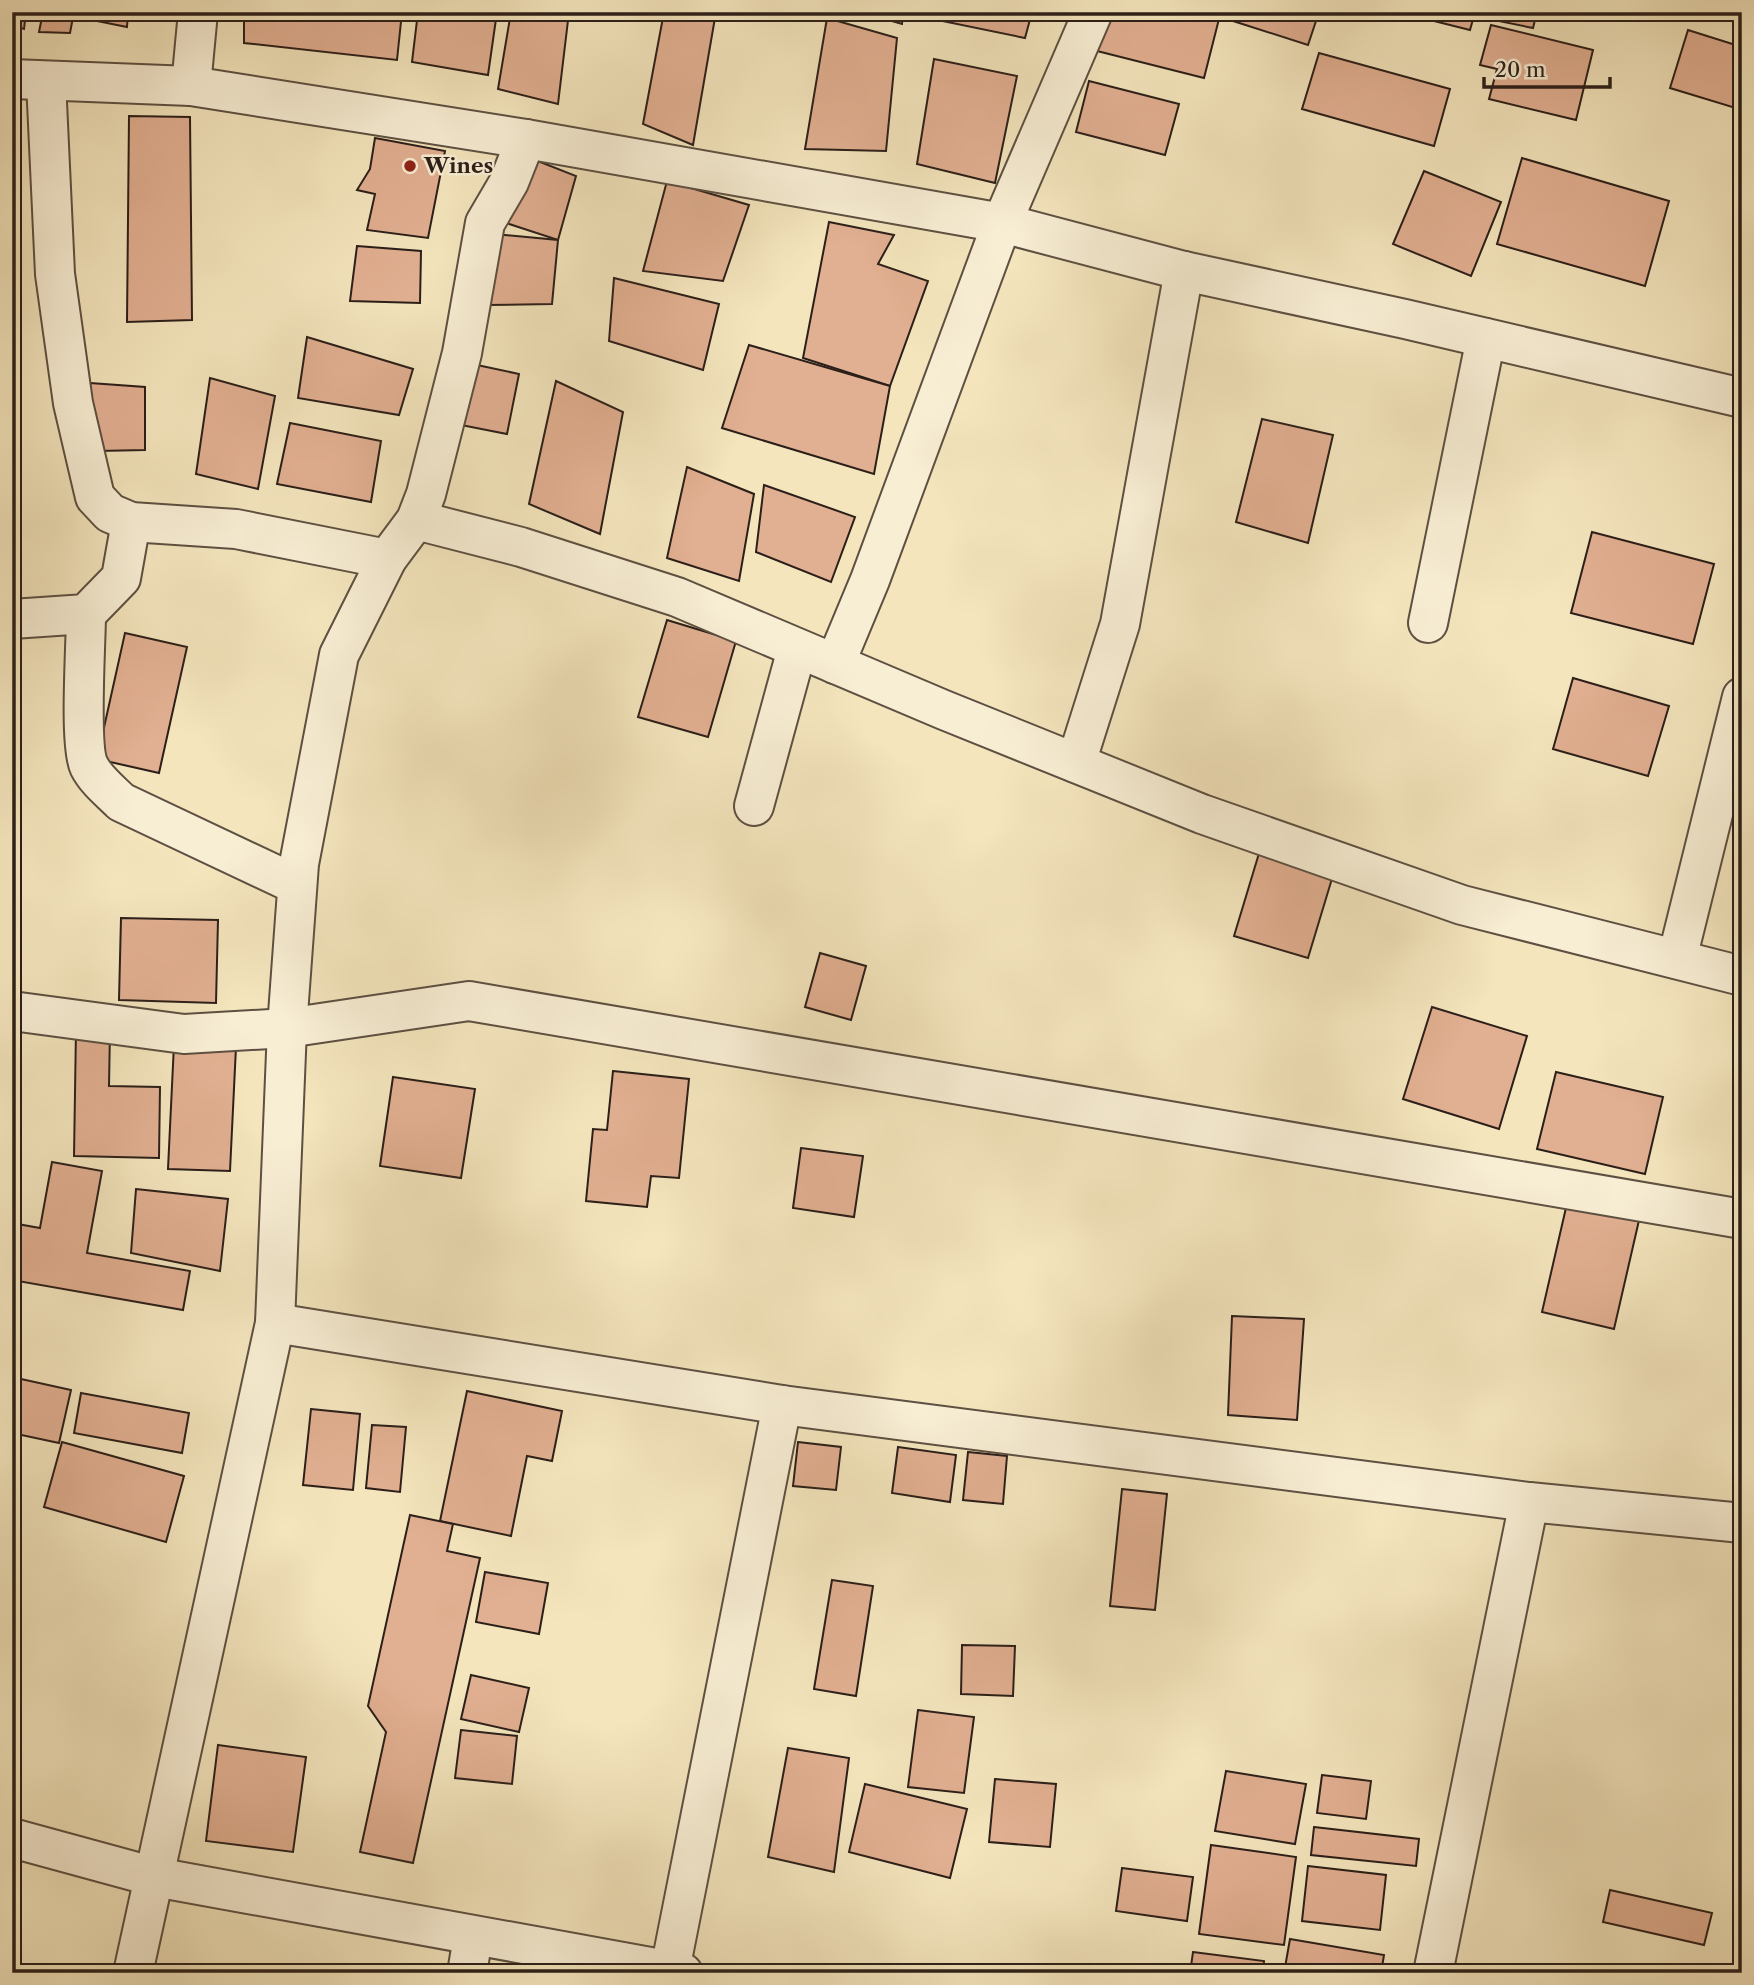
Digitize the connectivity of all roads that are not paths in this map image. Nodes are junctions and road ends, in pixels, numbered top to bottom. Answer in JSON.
{"nodes":[{"id":1,"x":198,"y":12,"type":"edge"},
{"id":2,"x":1093,"y":12,"type":"edge"},
{"id":3,"x":29,"y":80,"type":"edge"},
{"id":4,"x":191,"y":86,"type":"junction"},
{"id":5,"x":526,"y":139,"type":"junction"},
{"id":6,"x":1002,"y":223,"type":"junction"},
{"id":7,"x":1184,"y":271,"type":"junction"},
{"id":8,"x":1486,"y":338,"type":"junction"},
{"id":9,"x":1742,"y":398,"type":"edge"},
{"id":10,"x":416,"y":520,"type":"junction"},
{"id":11,"x":131,"y":522,"type":"junction"},
{"id":12,"x":387,"y":559,"type":"junction"},
{"id":13,"x":86,"y":614,"type":"junction"},
{"id":14,"x":12,"y":619,"type":"edge"},
{"id":15,"x":1428,"y":623,"type":"dead end"},
{"id":16,"x":797,"y":649,"type":"junction"},
{"id":17,"x":835,"y":664,"type":"junction"},
{"id":18,"x":1742,"y":697,"type":"edge"},
{"id":19,"x":1076,"y":763,"type":"junction"},
{"id":20,"x":754,"y":806,"type":"dead end"},
{"id":21,"x":297,"y":885,"type":"junction"},
{"id":22,"x":1676,"y":959,"type":"junction"},
{"id":23,"x":1742,"y":976,"type":"edge"},
{"id":24,"x":12,"y":1011,"type":"edge"},
{"id":25,"x":287,"y":1028,"type":"junction"},
{"id":26,"x":1742,"y":1219,"type":"edge"},
{"id":27,"x":275,"y":1323,"type":"junction"},
{"id":28,"x":782,"y":1405,"type":"junction"},
{"id":29,"x":1529,"y":1502,"type":"junction"},
{"id":30,"x":1742,"y":1523,"type":"edge"},
{"id":31,"x":12,"y":1838,"type":"edge"},
{"id":32,"x":155,"y":1877,"type":"junction"},
{"id":33,"x":470,"y":1955,"type":"edge"},
{"id":34,"x":677,"y":1972,"type":"edge"},
{"id":35,"x":133,"y":1973,"type":"edge"},
{"id":36,"x":1433,"y":1973,"type":"edge"}],
"edges":[{"from":1,"to":4,"type":"street"},
{"from":2,"to":6,"type":"street"},
{"from":3,"to":4,"type":"street"},
{"from":3,"to":11,"type":"street"},
{"from":4,"to":5,"type":"street"},
{"from":5,"to":6,"type":"street"},
{"from":5,"to":10,"type":"street"},
{"from":6,"to":7,"type":"street"},
{"from":6,"to":17,"type":"street"},
{"from":7,"to":8,"type":"street"},
{"from":7,"to":19,"type":"street"},
{"from":8,"to":9,"type":"street"},
{"from":8,"to":15,"type":"street"},
{"from":10,"to":12,"type":"street"},
{"from":10,"to":16,"type":"street"},
{"from":11,"to":12,"type":"street"},
{"from":11,"to":13,"type":"street"},
{"from":12,"to":21,"type":"street"},
{"from":13,"to":14,"type":"street"},
{"from":13,"to":21,"type":"street"},
{"from":16,"to":17,"type":"street"},
{"from":16,"to":20,"type":"street"},
{"from":17,"to":19,"type":"street"},
{"from":18,"to":22,"type":"street"},
{"from":19,"to":22,"type":"street"},
{"from":21,"to":25,"type":"street"},
{"from":22,"to":23,"type":"street"},
{"from":24,"to":25,"type":"street"},
{"from":25,"to":26,"type":"street"},
{"from":25,"to":27,"type":"street"},
{"from":27,"to":28,"type":"street"},
{"from":27,"to":32,"type":"street"},
{"from":28,"to":29,"type":"street"},
{"from":28,"to":34,"type":"street"},
{"from":29,"to":30,"type":"street"},
{"from":29,"to":36,"type":"street"},
{"from":31,"to":32,"type":"street"},
{"from":32,"to":33,"type":"street"},
{"from":32,"to":35,"type":"street"},
{"from":33,"to":34,"type":"street"}]}
